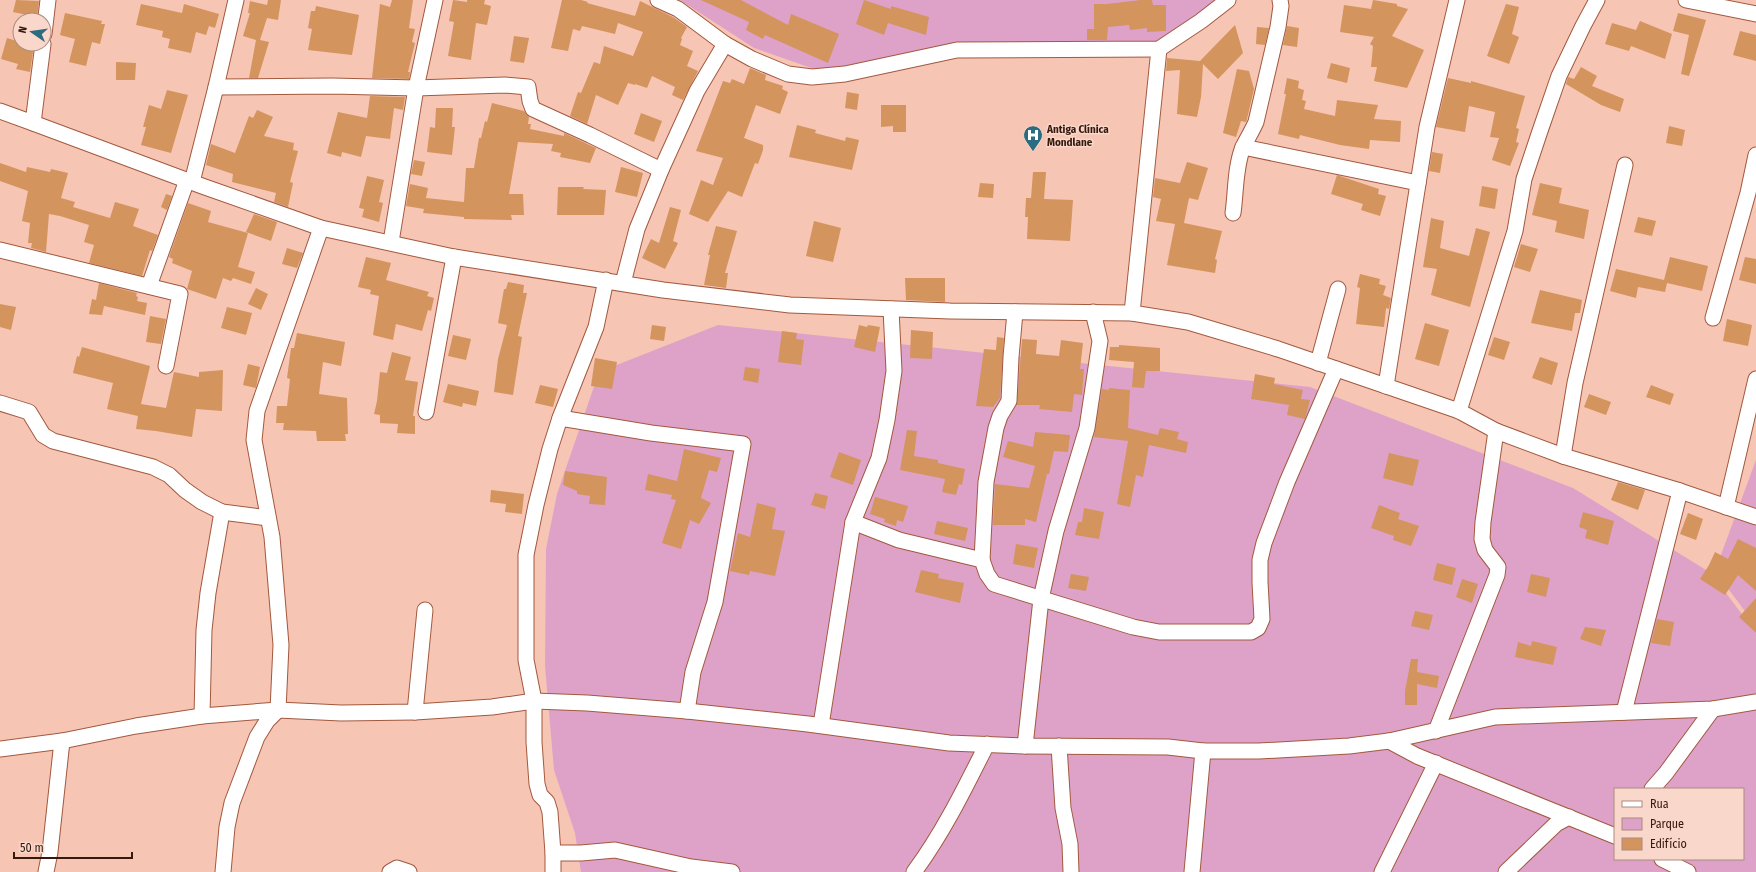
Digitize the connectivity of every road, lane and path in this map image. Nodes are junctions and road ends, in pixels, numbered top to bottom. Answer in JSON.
{"nodes":[{"id":1,"x":48,"y":0,"type":"edge"},
{"id":2,"x":236,"y":0,"type":"edge"},
{"id":3,"x":435,"y":0,"type":"edge"},
{"id":4,"x":658,"y":0,"type":"edge"},
{"id":5,"x":1228,"y":0,"type":"edge"},
{"id":6,"x":1280,"y":0,"type":"edge"},
{"id":7,"x":1457,"y":0,"type":"edge"},
{"id":8,"x":1597,"y":0,"type":"edge"},
{"id":9,"x":1688,"y":0,"type":"edge"},
{"id":10,"x":47,"y":12,"type":"edge"},
{"id":11,"x":1756,"y":14,"type":"edge"},
{"id":12,"x":725,"y":44,"type":"junction"},
{"id":13,"x":1159,"y":49,"type":"junction"},
{"id":14,"x":42,"y":52,"type":"edge"},
{"id":15,"x":216,"y":87,"type":"junction"},
{"id":16,"x":416,"y":88,"type":"junction"},
{"id":17,"x":0,"y":111,"type":"edge"},
{"id":18,"x":33,"y":123,"type":"junction"},
{"id":19,"x":1243,"y":147,"type":"junction"},
{"id":20,"x":1756,"y":155,"type":"edge"},
{"id":21,"x":1625,"y":164,"type":"dead end"},
{"id":22,"x":661,"y":170,"type":"junction"},
{"id":23,"x":190,"y":181,"type":"junction"},
{"id":24,"x":1418,"y":183,"type":"junction"},
{"id":25,"x":1233,"y":213,"type":"dead end"},
{"id":26,"x":321,"y":228,"type":"junction"},
{"id":27,"x":391,"y":242,"type":"junction"},
{"id":28,"x":0,"y":250,"type":"edge"},
{"id":29,"x":454,"y":257,"type":"junction"},
{"id":30,"x":606,"y":280,"type":"junction"},
{"id":31,"x":623,"y":283,"type":"junction"},
{"id":32,"x":149,"y":286,"type":"junction"},
{"id":33,"x":1338,"y":289,"type":"dead end"},
{"id":34,"x":891,"y":309,"type":"junction"},
{"id":35,"x":1015,"y":312,"type":"junction"},
{"id":36,"x":1093,"y":312,"type":"junction"},
{"id":37,"x":1132,"y":313,"type":"junction"},
{"id":38,"x":1713,"y":318,"type":"dead end"},
{"id":39,"x":1318,"y":363,"type":"junction"},
{"id":40,"x":166,"y":366,"type":"dead end"},
{"id":41,"x":1336,"y":369,"type":"junction"},
{"id":42,"x":1756,"y":379,"type":"edge"},
{"id":43,"x":1386,"y":386,"type":"junction"},
{"id":44,"x":0,"y":403,"type":"edge"},
{"id":45,"x":1459,"y":410,"type":"junction"},
{"id":46,"x":426,"y":412,"type":"dead end"},
{"id":47,"x":560,"y":418,"type":"junction"},
{"id":48,"x":1496,"y":431,"type":"junction"},
{"id":49,"x":1563,"y":456,"type":"junction"},
{"id":50,"x":1680,"y":491,"type":"junction"},
{"id":51,"x":1726,"y":507,"type":"junction"},
{"id":52,"x":222,"y":512,"type":"junction"},
{"id":53,"x":1756,"y":517,"type":"edge"},
{"id":54,"x":268,"y":518,"type":"junction"},
{"id":55,"x":853,"y":522,"type":"junction"},
{"id":56,"x":982,"y":560,"type":"junction"},
{"id":57,"x":1041,"y":599,"type":"junction"},
{"id":58,"x":425,"y":610,"type":"dead end"},
{"id":59,"x":534,"y":701,"type":"junction"},
{"id":60,"x":1756,"y":702,"type":"edge"},
{"id":61,"x":1713,"y":709,"type":"junction"},
{"id":62,"x":278,"y":710,"type":"junction"},
{"id":63,"x":687,"y":711,"type":"junction"},
{"id":64,"x":415,"y":712,"type":"junction"},
{"id":65,"x":1624,"y":712,"type":"junction"},
{"id":66,"x":202,"y":716,"type":"junction"},
{"id":67,"x":821,"y":725,"type":"junction"},
{"id":68,"x":1436,"y":731,"type":"junction"},
{"id":69,"x":62,"y":741,"type":"junction"},
{"id":70,"x":1389,"y":741,"type":"junction"},
{"id":71,"x":987,"y":744,"type":"junction"},
{"id":72,"x":1025,"y":746,"type":"junction"},
{"id":73,"x":1059,"y":746,"type":"junction"},
{"id":74,"x":0,"y":749,"type":"edge"},
{"id":75,"x":1203,"y":751,"type":"junction"},
{"id":76,"x":1436,"y":763,"type":"junction"},
{"id":77,"x":1653,"y":788,"type":"edge"},
{"id":78,"x":1569,"y":817,"type":"junction"},
{"id":79,"x":1614,"y":835,"type":"edge"},
{"id":80,"x":553,"y":853,"type":"junction"},
{"id":81,"x":1664,"y":860,"type":"edge"},
{"id":82,"x":46,"y":872,"type":"edge"},
{"id":83,"x":223,"y":872,"type":"edge"},
{"id":84,"x":390,"y":872,"type":"edge"},
{"id":85,"x":409,"y":872,"type":"edge"},
{"id":86,"x":553,"y":872,"type":"edge"},
{"id":87,"x":732,"y":872,"type":"edge"},
{"id":88,"x":914,"y":872,"type":"edge"},
{"id":89,"x":1071,"y":872,"type":"edge"},
{"id":90,"x":1192,"y":872,"type":"edge"},
{"id":91,"x":1382,"y":872,"type":"edge"},
{"id":92,"x":1506,"y":872,"type":"edge"},
{"id":93,"x":1688,"y":872,"type":"edge"}],
"edges":[{"from":1,"to":10,"type":"street"},
{"from":2,"to":15,"type":"street"},
{"from":3,"to":16,"type":"street"},
{"from":4,"to":12,"type":"street"},
{"from":5,"to":13,"type":"street"},
{"from":6,"to":19,"type":"street"},
{"from":7,"to":24,"type":"street"},
{"from":8,"to":45,"type":"street"},
{"from":9,"to":11,"type":"street"},
{"from":12,"to":13,"type":"street"},
{"from":12,"to":22,"type":"street"},
{"from":13,"to":37,"type":"street"},
{"from":14,"to":18,"type":"street"},
{"from":15,"to":16,"type":"street"},
{"from":15,"to":23,"type":"street"},
{"from":16,"to":22,"type":"street"},
{"from":16,"to":27,"type":"street"},
{"from":17,"to":18,"type":"street"},
{"from":18,"to":23,"type":"street"},
{"from":19,"to":24,"type":"street"},
{"from":19,"to":25,"type":"street"},
{"from":20,"to":38,"type":"street"},
{"from":21,"to":49,"type":"street"},
{"from":22,"to":31,"type":"street"},
{"from":23,"to":26,"type":"street"},
{"from":23,"to":32,"type":"street"},
{"from":24,"to":43,"type":"street"},
{"from":26,"to":27,"type":"street"},
{"from":26,"to":54,"type":"street"},
{"from":27,"to":29,"type":"street"},
{"from":28,"to":32,"type":"street"},
{"from":29,"to":30,"type":"street"},
{"from":29,"to":46,"type":"street"},
{"from":30,"to":31,"type":"street"},
{"from":30,"to":47,"type":"street"},
{"from":31,"to":34,"type":"street"},
{"from":32,"to":40,"type":"street"},
{"from":33,"to":39,"type":"street"},
{"from":34,"to":35,"type":"street"},
{"from":34,"to":55,"type":"street"},
{"from":35,"to":36,"type":"street"},
{"from":35,"to":56,"type":"street"},
{"from":36,"to":37,"type":"street"},
{"from":36,"to":57,"type":"street"},
{"from":37,"to":39,"type":"street"},
{"from":39,"to":41,"type":"street"},
{"from":41,"to":43,"type":"street"},
{"from":41,"to":57,"type":"street"},
{"from":42,"to":51,"type":"street"},
{"from":43,"to":45,"type":"street"},
{"from":44,"to":52,"type":"street"},
{"from":45,"to":48,"type":"street"},
{"from":47,"to":59,"type":"street"},
{"from":47,"to":63,"type":"street"},
{"from":48,"to":49,"type":"street"},
{"from":48,"to":68,"type":"street"},
{"from":49,"to":50,"type":"street"},
{"from":50,"to":51,"type":"street"},
{"from":50,"to":65,"type":"street"},
{"from":51,"to":53,"type":"street"},
{"from":52,"to":54,"type":"street"},
{"from":52,"to":66,"type":"street"},
{"from":54,"to":62,"type":"street"},
{"from":55,"to":56,"type":"street"},
{"from":55,"to":67,"type":"street"},
{"from":56,"to":57,"type":"street"},
{"from":57,"to":72,"type":"street"},
{"from":58,"to":64,"type":"street"},
{"from":59,"to":63,"type":"street"},
{"from":59,"to":64,"type":"street"},
{"from":59,"to":80,"type":"street"},
{"from":60,"to":61,"type":"street"},
{"from":61,"to":65,"type":"street"},
{"from":61,"to":77,"type":"street"},
{"from":62,"to":64,"type":"street"},
{"from":62,"to":66,"type":"street"},
{"from":62,"to":83,"type":"street"},
{"from":63,"to":67,"type":"street"},
{"from":65,"to":68,"type":"street"},
{"from":66,"to":69,"type":"street"},
{"from":67,"to":71,"type":"street"},
{"from":68,"to":70,"type":"street"},
{"from":69,"to":74,"type":"street"},
{"from":69,"to":82,"type":"street"},
{"from":70,"to":75,"type":"street"},
{"from":70,"to":76,"type":"street"},
{"from":71,"to":72,"type":"street"},
{"from":71,"to":88,"type":"street"},
{"from":72,"to":73,"type":"street"},
{"from":73,"to":75,"type":"street"},
{"from":73,"to":89,"type":"street"},
{"from":75,"to":90,"type":"street"},
{"from":76,"to":78,"type":"street"},
{"from":76,"to":91,"type":"street"},
{"from":78,"to":79,"type":"street"},
{"from":78,"to":92,"type":"street"},
{"from":80,"to":86,"type":"street"},
{"from":80,"to":87,"type":"street"},
{"from":81,"to":93,"type":"street"},
{"from":84,"to":85,"type":"street"}]}
